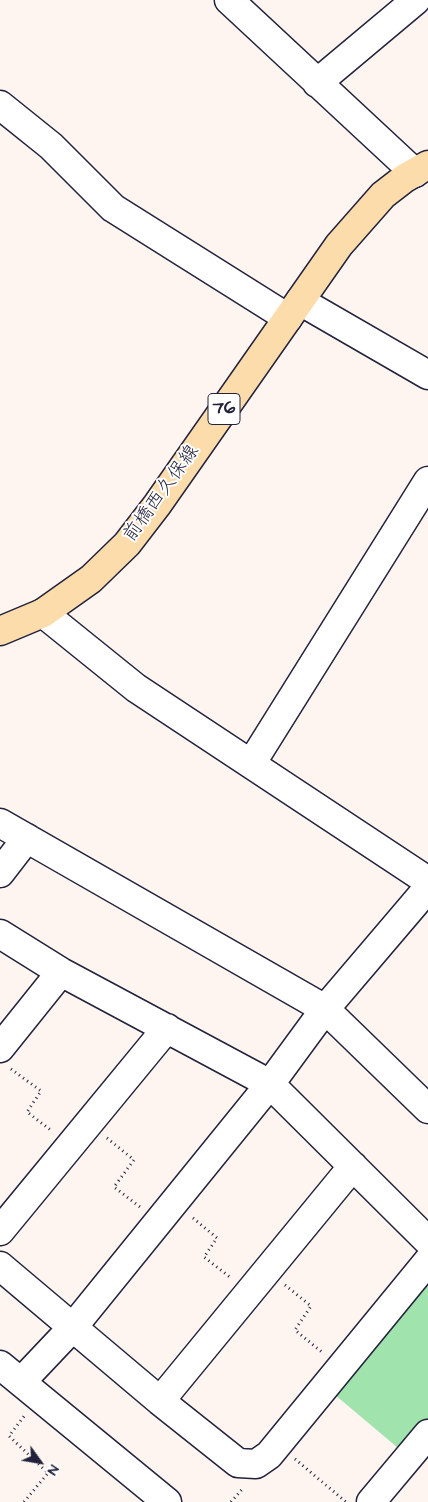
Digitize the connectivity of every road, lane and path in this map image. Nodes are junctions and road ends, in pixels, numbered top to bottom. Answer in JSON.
{"nodes":[{"id":1,"x":228,"y":0,"type":"edge"},
{"id":2,"x":416,"y":0,"type":"edge"},
{"id":3,"x":318,"y":82,"type":"junction"},
{"id":4,"x":0,"y":105,"type":"edge"},
{"id":5,"x":421,"y":169,"type":"edge"},
{"id":6,"x":294,"y":310,"type":"junction"},
{"id":7,"x":428,"y":374,"type":"edge"},
{"id":8,"x":428,"y":481,"type":"edge"},
{"id":9,"x":16,"y":620,"type":"edge"},
{"id":10,"x":251,"y":764,"type":"junction"},
{"id":11,"x":0,"y":823,"type":"edge"},
{"id":12,"x":27,"y":838,"type":"junction"},
{"id":13,"x":0,"y":873,"type":"edge"},
{"id":14,"x":428,"y":881,"type":"edge"},
{"id":15,"x":428,"y":888,"type":"edge"},
{"id":16,"x":0,"y":934,"type":"edge"},
{"id":17,"x":61,"y":972,"type":"junction"},
{"id":18,"x":325,"y":1009,"type":"junction"},
{"id":19,"x":167,"y":1028,"type":"junction"},
{"id":20,"x":3,"y":1057,"type":"edge"},
{"id":21,"x":270,"y":1084,"type":"junction"},
{"id":22,"x":428,"y":1109,"type":"edge"},
{"id":23,"x":89,"y":1123,"type":"junction"},
{"id":24,"x":70,"y":1145,"type":"junction"},
{"id":25,"x":353,"y":1166,"type":"junction"},
{"id":26,"x":166,"y":1212,"type":"junction"},
{"id":27,"x":0,"y":1231,"type":"edge"},
{"id":28,"x":428,"y":1241,"type":"edge"},
{"id":29,"x":428,"y":1260,"type":"edge"},
{"id":30,"x":0,"y":1266,"type":"edge"},
{"id":31,"x":267,"y":1271,"type":"junction"},
{"id":32,"x":250,"y":1292,"type":"junction"},
{"id":33,"x":72,"y":1327,"type":"junction"},
{"id":34,"x":0,"y":1365,"type":"edge"},
{"id":35,"x":341,"y":1367,"type":"junction"},
{"id":36,"x":30,"y":1389,"type":"junction"},
{"id":37,"x":160,"y":1400,"type":"junction"},
{"id":38,"x":428,"y":1434,"type":"edge"},
{"id":39,"x":277,"y":1445,"type":"junction"},
{"id":40,"x":24,"y":1502,"type":"edge"},
{"id":41,"x":167,"y":1502,"type":"edge"},
{"id":42,"x":346,"y":1502,"type":"edge"},
{"id":43,"x":371,"y":1502,"type":"edge"}],
"edges":[{"from":1,"to":3,"type":"street"},
{"from":2,"to":3,"type":"street"},
{"from":3,"to":5,"type":"street"},
{"from":4,"to":6,"type":"street"},
{"from":5,"to":6,"type":"main road","name":"前橋西久保線","number":"76"},
{"from":6,"to":7,"type":"street"},
{"from":6,"to":9,"type":"main road","name":"前橋西久保線","number":"76"},
{"from":8,"to":10,"type":"street"},
{"from":9,"to":10,"type":"street"},
{"from":10,"to":14,"type":"street"},
{"from":11,"to":12,"type":"street"},
{"from":12,"to":13,"type":"street"},
{"from":12,"to":18,"type":"street"},
{"from":15,"to":18,"type":"street"},
{"from":16,"to":17,"type":"street"},
{"from":17,"to":19,"type":"street"},
{"from":17,"to":20,"type":"street"},
{"from":18,"to":21,"type":"street"},
{"from":18,"to":22,"type":"street"},
{"from":19,"to":21,"type":"street"},
{"from":19,"to":23,"type":"street"},
{"from":20,"to":24,"type":"path"},
{"from":21,"to":25,"type":"street"},
{"from":21,"to":26,"type":"street"},
{"from":23,"to":24,"type":"street"},
{"from":23,"to":26,"type":"path"},
{"from":24,"to":27,"type":"street"},
{"from":25,"to":28,"type":"street"},
{"from":25,"to":31,"type":"street"},
{"from":26,"to":32,"type":"path"},
{"from":26,"to":33,"type":"street"},
{"from":29,"to":35,"type":"street"},
{"from":30,"to":33,"type":"street"},
{"from":31,"to":32,"type":"street"},
{"from":31,"to":35,"type":"path"},
{"from":32,"to":37,"type":"street"},
{"from":33,"to":36,"type":"street"},
{"from":33,"to":37,"type":"street"},
{"from":34,"to":36,"type":"street"},
{"from":35,"to":39,"type":"street"},
{"from":36,"to":40,"type":"path"},
{"from":36,"to":41,"type":"street"},
{"from":37,"to":39,"type":"street"},
{"from":38,"to":43,"type":"street"},
{"from":39,"to":42,"type":"path"}]}
